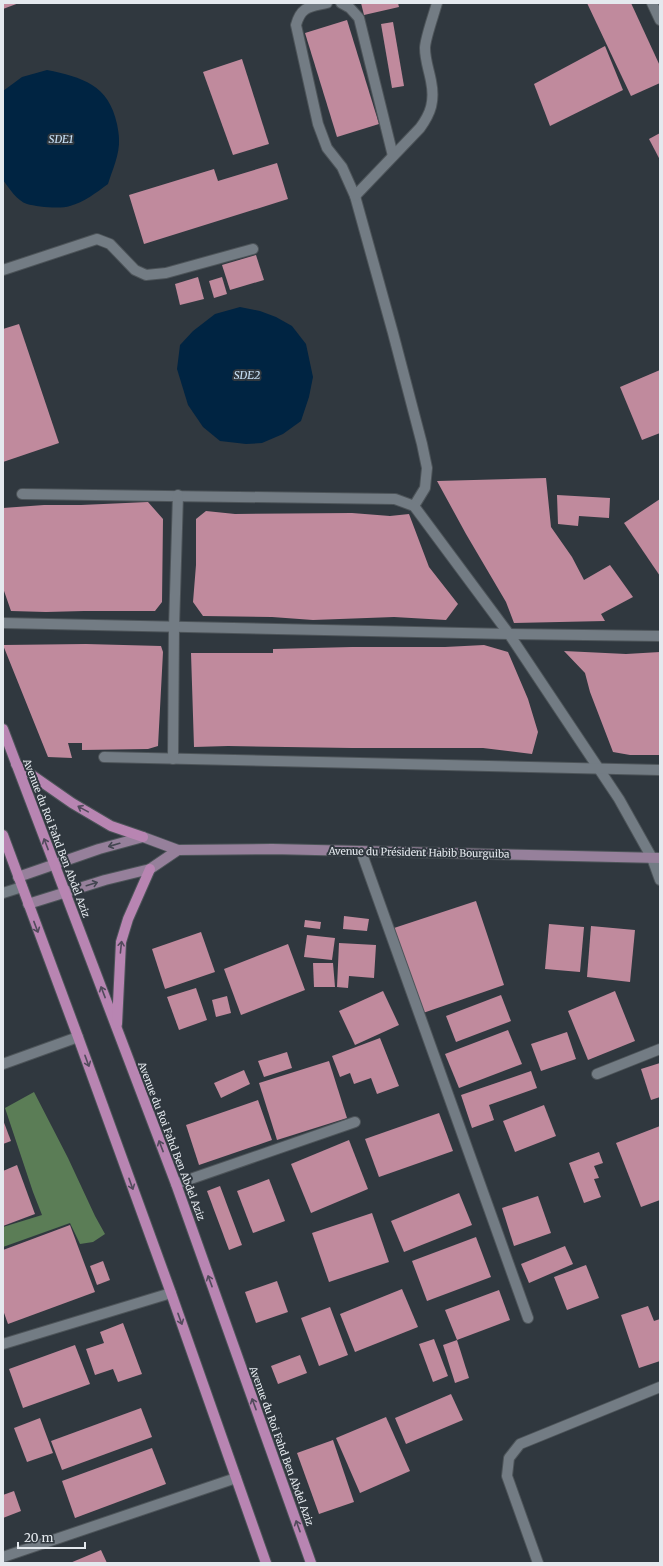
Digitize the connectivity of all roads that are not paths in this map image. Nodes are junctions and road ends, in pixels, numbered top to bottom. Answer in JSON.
{"nodes":[{"id":1,"x":327,"y":3,"type":"edge"},
{"id":2,"x":341,"y":3,"type":"edge"},
{"id":3,"x":437,"y":3,"type":"edge"},
{"id":4,"x":652,"y":3,"type":"edge"},
{"id":5,"x":660,"y":20,"type":"edge"},
{"id":6,"x":393,"y":156,"type":"junction"},
{"id":7,"x":356,"y":196,"type":"junction"},
{"id":8,"x":252,"y":249,"type":"dead end"},
{"id":9,"x":3,"y":270,"type":"edge"},
{"id":10,"x":22,"y":494,"type":"dead end"},
{"id":11,"x":178,"y":495,"type":"junction"},
{"id":12,"x":414,"y":506,"type":"junction"},
{"id":13,"x":3,"y":622,"type":"edge"},
{"id":14,"x":174,"y":628,"type":"junction"},
{"id":15,"x":509,"y":634,"type":"junction"},
{"id":16,"x":660,"y":636,"type":"edge"},
{"id":17,"x":3,"y":729,"type":"edge"},
{"id":18,"x":104,"y":757,"type":"dead end"},
{"id":19,"x":173,"y":759,"type":"junction"},
{"id":20,"x":15,"y":763,"type":"junction"},
{"id":21,"x":599,"y":769,"type":"junction"},
{"id":22,"x":660,"y":770,"type":"edge"},
{"id":23,"x":3,"y":835,"type":"edge"},
{"id":24,"x":143,"y":837,"type":"junction"},
{"id":25,"x":178,"y":850,"type":"junction"},
{"id":26,"x":361,"y":851,"type":"junction"},
{"id":27,"x":656,"y":858,"type":"edge"},
{"id":28,"x":54,"y":864,"type":"junction"},
{"id":29,"x":150,"y":869,"type":"junction"},
{"id":30,"x":18,"y":877,"type":"junction"},
{"id":31,"x":660,"y":880,"type":"edge"},
{"id":32,"x":22,"y":887,"type":"junction"},
{"id":33,"x":65,"y":892,"type":"junction"},
{"id":34,"x":3,"y":893,"type":"edge"},
{"id":35,"x":28,"y":904,"type":"junction"},
{"id":36,"x":116,"y":1028,"type":"junction"},
{"id":37,"x":78,"y":1037,"type":"junction"},
{"id":38,"x":660,"y":1049,"type":"edge"},
{"id":39,"x":3,"y":1064,"type":"edge"},
{"id":40,"x":597,"y":1074,"type":"dead end"},
{"id":41,"x":354,"y":1122,"type":"dead end"},
{"id":42,"x":176,"y":1184,"type":"junction"},
{"id":43,"x":171,"y":1293,"type":"junction"},
{"id":44,"x":528,"y":1318,"type":"dead end"},
{"id":45,"x":3,"y":1344,"type":"edge"},
{"id":46,"x":660,"y":1387,"type":"edge"},
{"id":47,"x":236,"y":1478,"type":"junction"},
{"id":48,"x":3,"y":1557,"type":"edge"},
{"id":49,"x":266,"y":1563,"type":"edge"},
{"id":50,"x":311,"y":1563,"type":"edge"},
{"id":51,"x":538,"y":1563,"type":"edge"}],
"edges":[{"from":1,"to":7,"type":"street"},
{"from":2,"to":6,"type":"street"},
{"from":3,"to":6,"type":"street"},
{"from":4,"to":5,"type":"street"},
{"from":6,"to":7,"type":"street"},
{"from":7,"to":12,"type":"street"},
{"from":8,"to":9,"type":"street"},
{"from":10,"to":11,"type":"street"},
{"from":11,"to":12,"type":"street"},
{"from":11,"to":14,"type":"street"},
{"from":12,"to":15,"type":"street"},
{"from":13,"to":14,"type":"street"},
{"from":14,"to":15,"type":"street"},
{"from":14,"to":19,"type":"street"},
{"from":15,"to":16,"type":"street"},
{"from":15,"to":21,"type":"street"},
{"from":17,"to":20,"type":"main road","name":"Avenue du Roi Fahd Ben Abdel Aziz"},
{"from":18,"to":19,"type":"street"},
{"from":19,"to":21,"type":"street"},
{"from":24,"to":20,"type":"main road","one_way":true},
{"from":28,"to":20,"type":"main road","name":"Avenue du Roi Fahd Ben Abdel Aziz","one_way":true},
{"from":21,"to":22,"type":"street"},
{"from":21,"to":27,"type":"street"},
{"from":23,"to":30,"type":"main road"},
{"from":24,"to":25,"type":"main road"},
{"from":24,"to":28,"type":"main road","one_way":true},
{"from":25,"to":26,"type":"main road","name":"Avenue du Président Habib Bourguiba"},
{"from":25,"to":29,"type":"main road"},
{"from":26,"to":27,"type":"main road","name":"Avenue du Président Habib Bourguiba"},
{"from":26,"to":44,"type":"street"},
{"from":27,"to":31,"type":"street"},
{"from":28,"to":30,"type":"main road"},
{"from":28,"to":33,"type":"main road","name":"Avenue du Roi Fahd Ben Abdel Aziz"},
{"from":33,"to":29,"type":"main road","one_way":true},
{"from":36,"to":29,"type":"main road","one_way":true},
{"from":30,"to":32,"type":"main road"},
{"from":32,"to":34,"type":"street"},
{"from":32,"to":35,"type":"main road"},
{"from":33,"to":35,"type":"main road"},
{"from":36,"to":33,"type":"main road","name":"Avenue du Roi Fahd Ben Abdel Aziz","one_way":true},
{"from":35,"to":37,"type":"main road","one_way":true},
{"from":42,"to":36,"type":"main road","name":"Avenue du Roi Fahd Ben Abdel Aziz","one_way":true},
{"from":37,"to":39,"type":"street"},
{"from":37,"to":43,"type":"main road","one_way":true},
{"from":38,"to":40,"type":"street"},
{"from":41,"to":42,"type":"street"},
{"from":50,"to":42,"type":"main road","name":"Avenue du Roi Fahd Ben Abdel Aziz","one_way":true},
{"from":43,"to":45,"type":"street"},
{"from":43,"to":47,"type":"main road","one_way":true},
{"from":46,"to":51,"type":"street"},
{"from":47,"to":48,"type":"street"},
{"from":47,"to":49,"type":"main road"}]}
